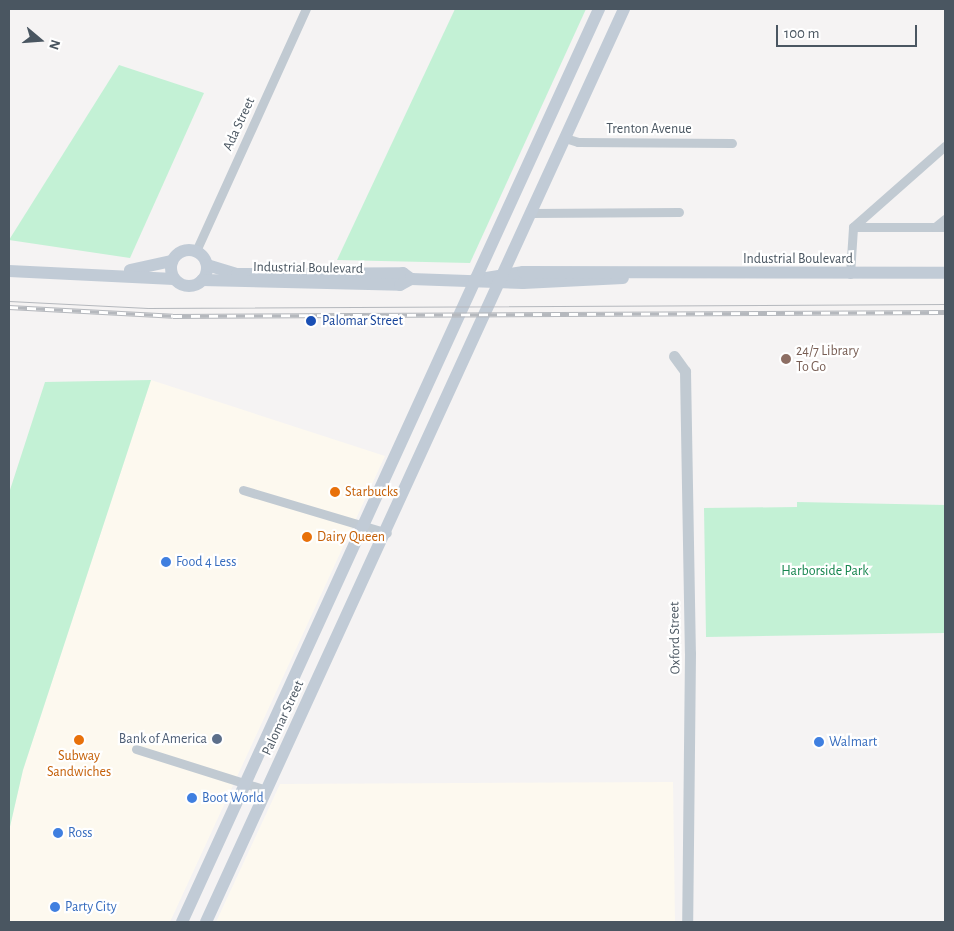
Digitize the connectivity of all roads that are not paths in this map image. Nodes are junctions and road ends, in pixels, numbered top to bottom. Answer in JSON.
{"nodes":[{"id":1,"x":306,"y":9,"type":"edge"},
{"id":2,"x":600,"y":9,"type":"edge"},
{"id":3,"x":615,"y":9,"type":"edge"},
{"id":4,"x":624,"y":9,"type":"edge"},
{"id":5,"x":605,"y":51,"type":"junction"},
{"id":6,"x":565,"y":138,"type":"junction"},
{"id":7,"x":732,"y":143,"type":"dead end"},
{"id":8,"x":945,"y":146,"type":"edge"},
{"id":9,"x":679,"y":212,"type":"dead end"},
{"id":10,"x":531,"y":213,"type":"junction"},
{"id":11,"x":945,"y":218,"type":"edge"},
{"id":12,"x":945,"y":226,"type":"edge"},
{"id":13,"x":852,"y":227,"type":"junction"},
{"id":14,"x":935,"y":227,"type":"junction"},
{"id":15,"x":196,"y":251,"type":"junction"},
{"id":16,"x":172,"y":261,"type":"junction"},
{"id":17,"x":206,"y":265,"type":"junction"},
{"id":18,"x":9,"y":271,"type":"edge"},
{"id":19,"x":945,"y":273,"type":"edge"},
{"id":20,"x":117,"y":274,"type":"junction"},
{"id":21,"x":850,"y":274,"type":"junction"},
{"id":22,"x":499,"y":278,"type":"junction"},
{"id":23,"x":174,"y":279,"type":"junction"},
{"id":24,"x":411,"y":279,"type":"junction"},
{"id":25,"x":202,"y":280,"type":"junction"},
{"id":26,"x":474,"y":280,"type":"junction"},
{"id":27,"x":674,"y":356,"type":"dead end"},
{"id":28,"x":243,"y":490,"type":"dead end"},
{"id":29,"x":365,"y":526,"type":"junction"},
{"id":30,"x":387,"y":532,"type":"junction"},
{"id":31,"x":136,"y":749,"type":"dead end"},
{"id":32,"x":245,"y":784,"type":"junction"},
{"id":33,"x":266,"y":790,"type":"junction"},
{"id":34,"x":182,"y":922,"type":"edge"},
{"id":35,"x":206,"y":922,"type":"edge"},
{"id":36,"x":687,"y":922,"type":"edge"}],
"edges":[{"from":1,"to":15,"type":"street","name":"Ada Street"},
{"from":2,"to":26,"type":"main road","name":"Palomar Street"},
{"from":3,"to":5,"type":"main road"},
{"from":4,"to":5,"type":"main road","name":"Palomar Street"},
{"from":5,"to":6,"type":"main road","name":"Palomar Street"},
{"from":6,"to":7,"type":"street","name":"Trenton Avenue"},
{"from":6,"to":10,"type":"main road","name":"Palomar Street"},
{"from":8,"to":13,"type":"street"},
{"from":9,"to":10,"type":"street"},
{"from":10,"to":22,"type":"main road","name":"Palomar Street"},
{"from":11,"to":14,"type":"street"},
{"from":12,"to":14,"type":"street"},
{"from":13,"to":14,"type":"street"},
{"from":13,"to":21,"type":"street"},
{"from":15,"to":16,"type":"main road","name":"Industrial Boulevard"},
{"from":15,"to":17,"type":"main road"},
{"from":16,"to":20,"type":"main road","name":"Industrial Boulevard"},
{"from":16,"to":23,"type":"main road"},
{"from":17,"to":24,"type":"main road","name":"Industrial Boulevard"},
{"from":17,"to":25,"type":"main road"},
{"from":18,"to":20,"type":"main road","name":"Industrial Boulevard"},
{"from":19,"to":21,"type":"main road","name":"Industrial Boulevard"},
{"from":20,"to":23,"type":"main road","name":"Industrial Boulevard"},
{"from":21,"to":22,"type":"main road","name":"Industrial Boulevard"},
{"from":22,"to":26,"type":"main road","name":"Industrial Boulevard"},
{"from":22,"to":30,"type":"main road","name":"Palomar Street"},
{"from":23,"to":25,"type":"main road","name":"Industrial Boulevard"},
{"from":24,"to":25,"type":"main road","name":"Industrial Boulevard"},
{"from":24,"to":26,"type":"main road","name":"Industrial Boulevard"},
{"from":26,"to":29,"type":"main road","name":"Palomar Street"},
{"from":27,"to":36,"type":"street","name":"Oxford Street"},
{"from":28,"to":29,"type":"street"},
{"from":29,"to":30,"type":"street"},
{"from":29,"to":32,"type":"main road","name":"Palomar Street"},
{"from":30,"to":33,"type":"main road","name":"Palomar Street"},
{"from":31,"to":32,"type":"street"},
{"from":32,"to":33,"type":"street"},
{"from":32,"to":34,"type":"main road","name":"Palomar Street"},
{"from":33,"to":35,"type":"main road","name":"Palomar Street"}]}
